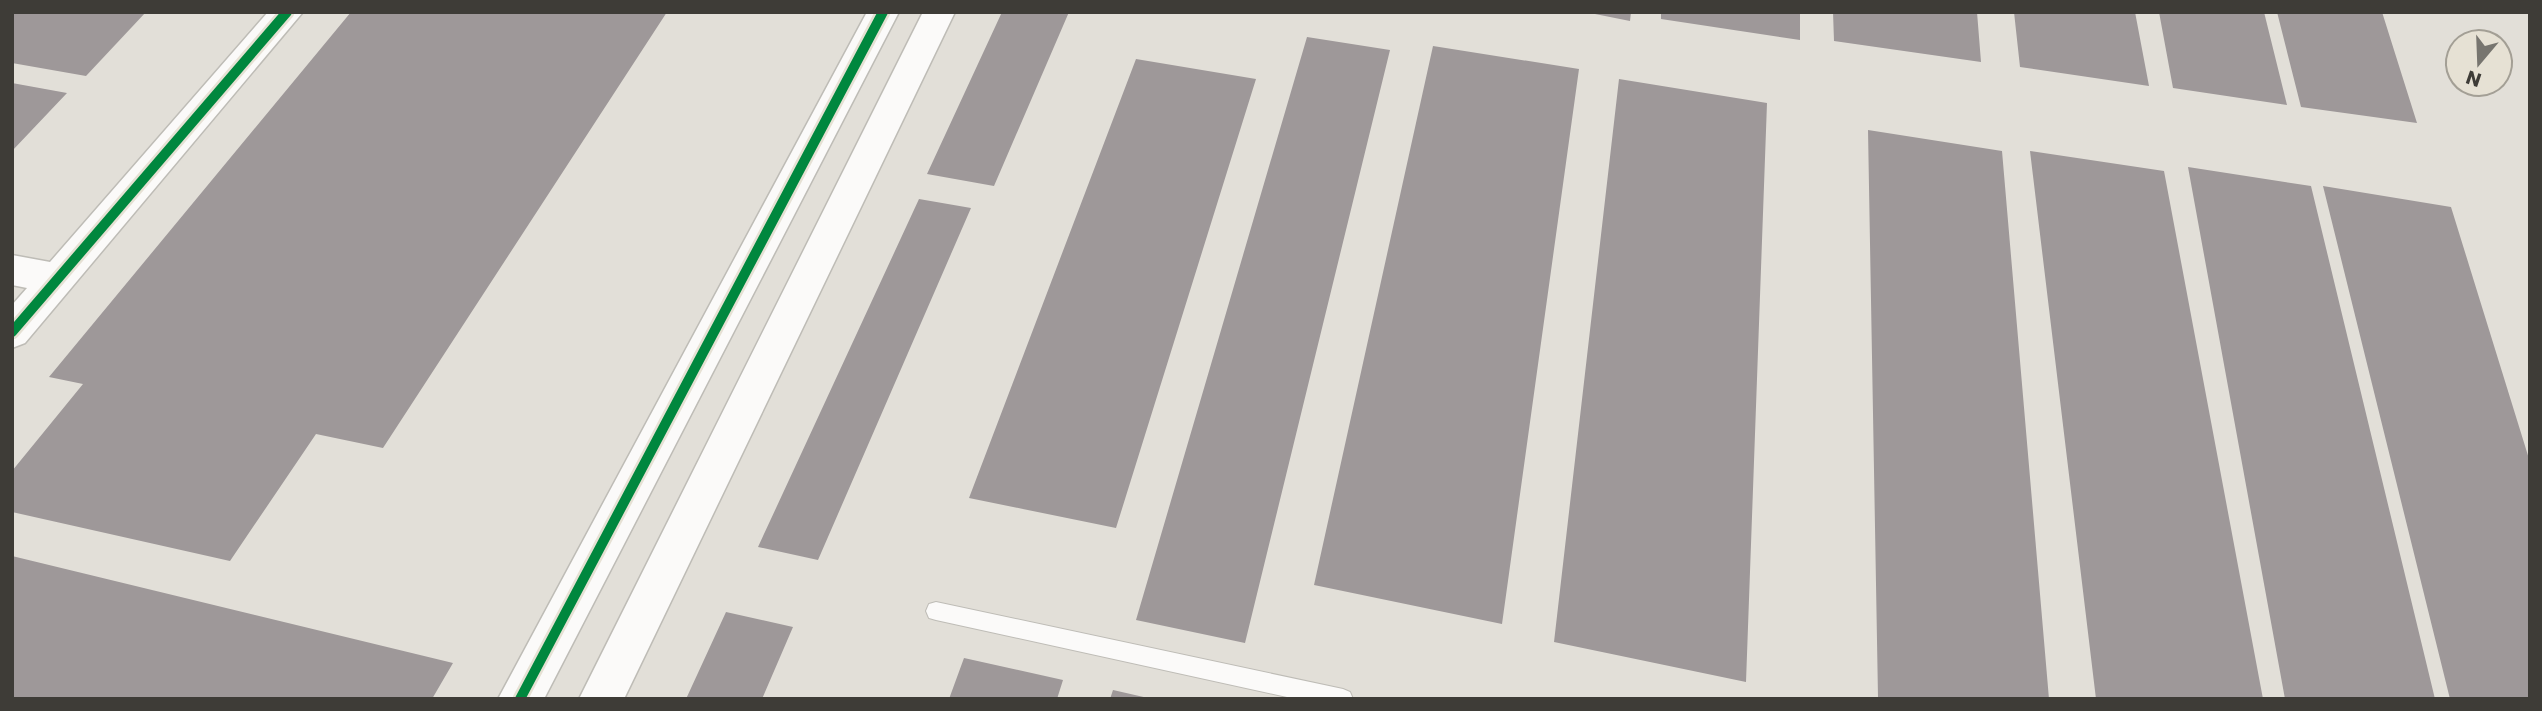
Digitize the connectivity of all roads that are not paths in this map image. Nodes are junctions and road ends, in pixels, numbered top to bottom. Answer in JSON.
{"nodes":[{"id":1,"x":287,"y":12,"type":"edge"},
{"id":2,"x":883,"y":12,"type":"edge"},
{"id":3,"x":939,"y":12,"type":"edge"},
{"id":4,"x":12,"y":270,"type":"edge"},
{"id":5,"x":58,"y":279,"type":"junction"},
{"id":6,"x":12,"y":332,"type":"edge"},
{"id":7,"x":936,"y":611,"type":"dead end"},
{"id":8,"x":520,"y":699,"type":"edge"},
{"id":9,"x":601,"y":699,"type":"edge"},
{"id":10,"x":1343,"y":699,"type":"edge"}],
"edges":[{"from":1,"to":5,"type":"street"},
{"from":2,"to":8,"type":"street"},
{"from":3,"to":9,"type":"street"},
{"from":4,"to":5,"type":"street"},
{"from":5,"to":6,"type":"street"},
{"from":7,"to":10,"type":"lane"}]}
